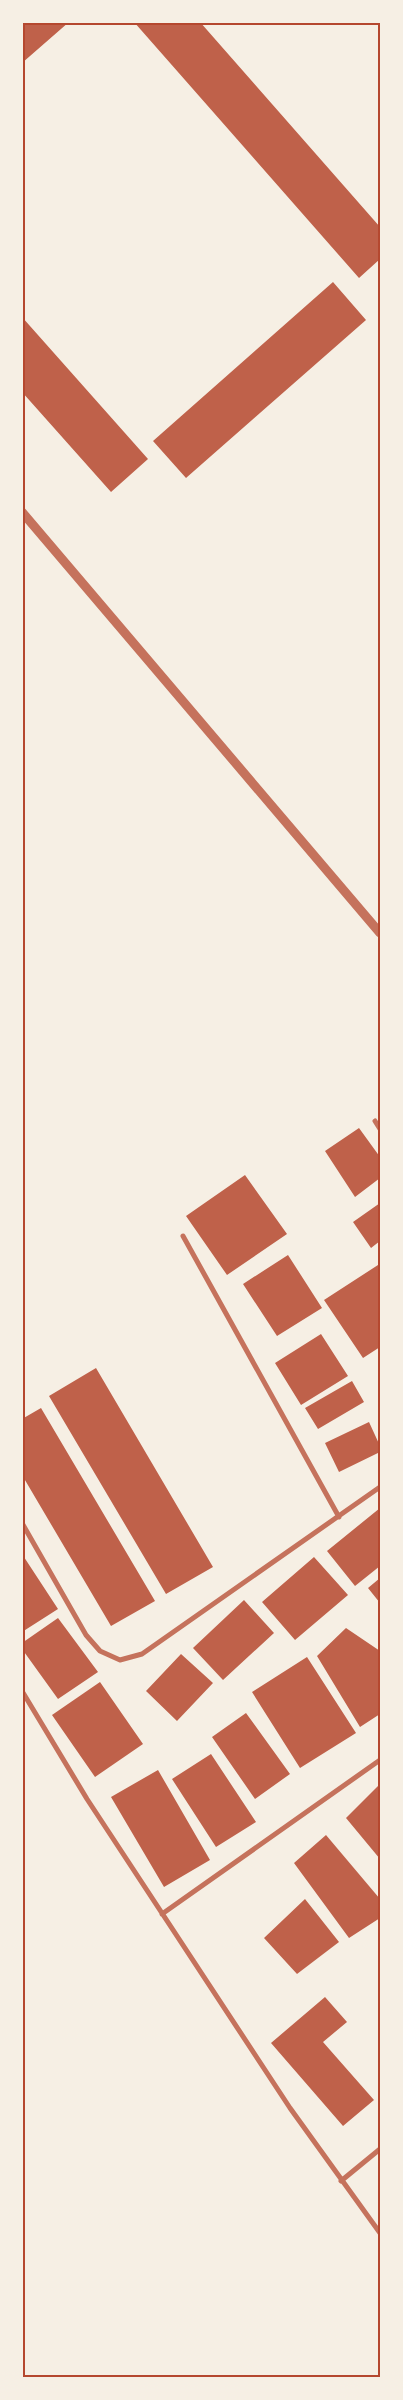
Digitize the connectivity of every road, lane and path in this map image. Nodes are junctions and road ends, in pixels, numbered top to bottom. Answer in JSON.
{"nodes":[{"id":1,"x":22,"y":512,"type":"edge"},
{"id":2,"x":380,"y":933,"type":"edge"},
{"id":3,"x":375,"y":1121,"type":"dead end"},
{"id":4,"x":380,"y":1129,"type":"edge"},
{"id":5,"x":183,"y":1236,"type":"dead end"},
{"id":6,"x":380,"y":1487,"type":"edge"},
{"id":7,"x":339,"y":1517,"type":"junction"},
{"id":8,"x":22,"y":1523,"type":"edge"},
{"id":9,"x":22,"y":1691,"type":"edge"},
{"id":10,"x":380,"y":1760,"type":"edge"},
{"id":11,"x":162,"y":1914,"type":"junction"},
{"id":12,"x":380,"y":2149,"type":"edge"},
{"id":13,"x":341,"y":2181,"type":"junction"},
{"id":14,"x":380,"y":2233,"type":"edge"}],
"edges":[{"from":1,"to":2,"type":"street"},
{"from":3,"to":4,"type":"street"},
{"from":5,"to":7,"type":"street"},
{"from":6,"to":7,"type":"street"},
{"from":7,"to":8,"type":"street"},
{"from":9,"to":11,"type":"street"},
{"from":10,"to":11,"type":"street"},
{"from":11,"to":13,"type":"street"},
{"from":12,"to":13,"type":"street"},
{"from":13,"to":14,"type":"street"}]}
